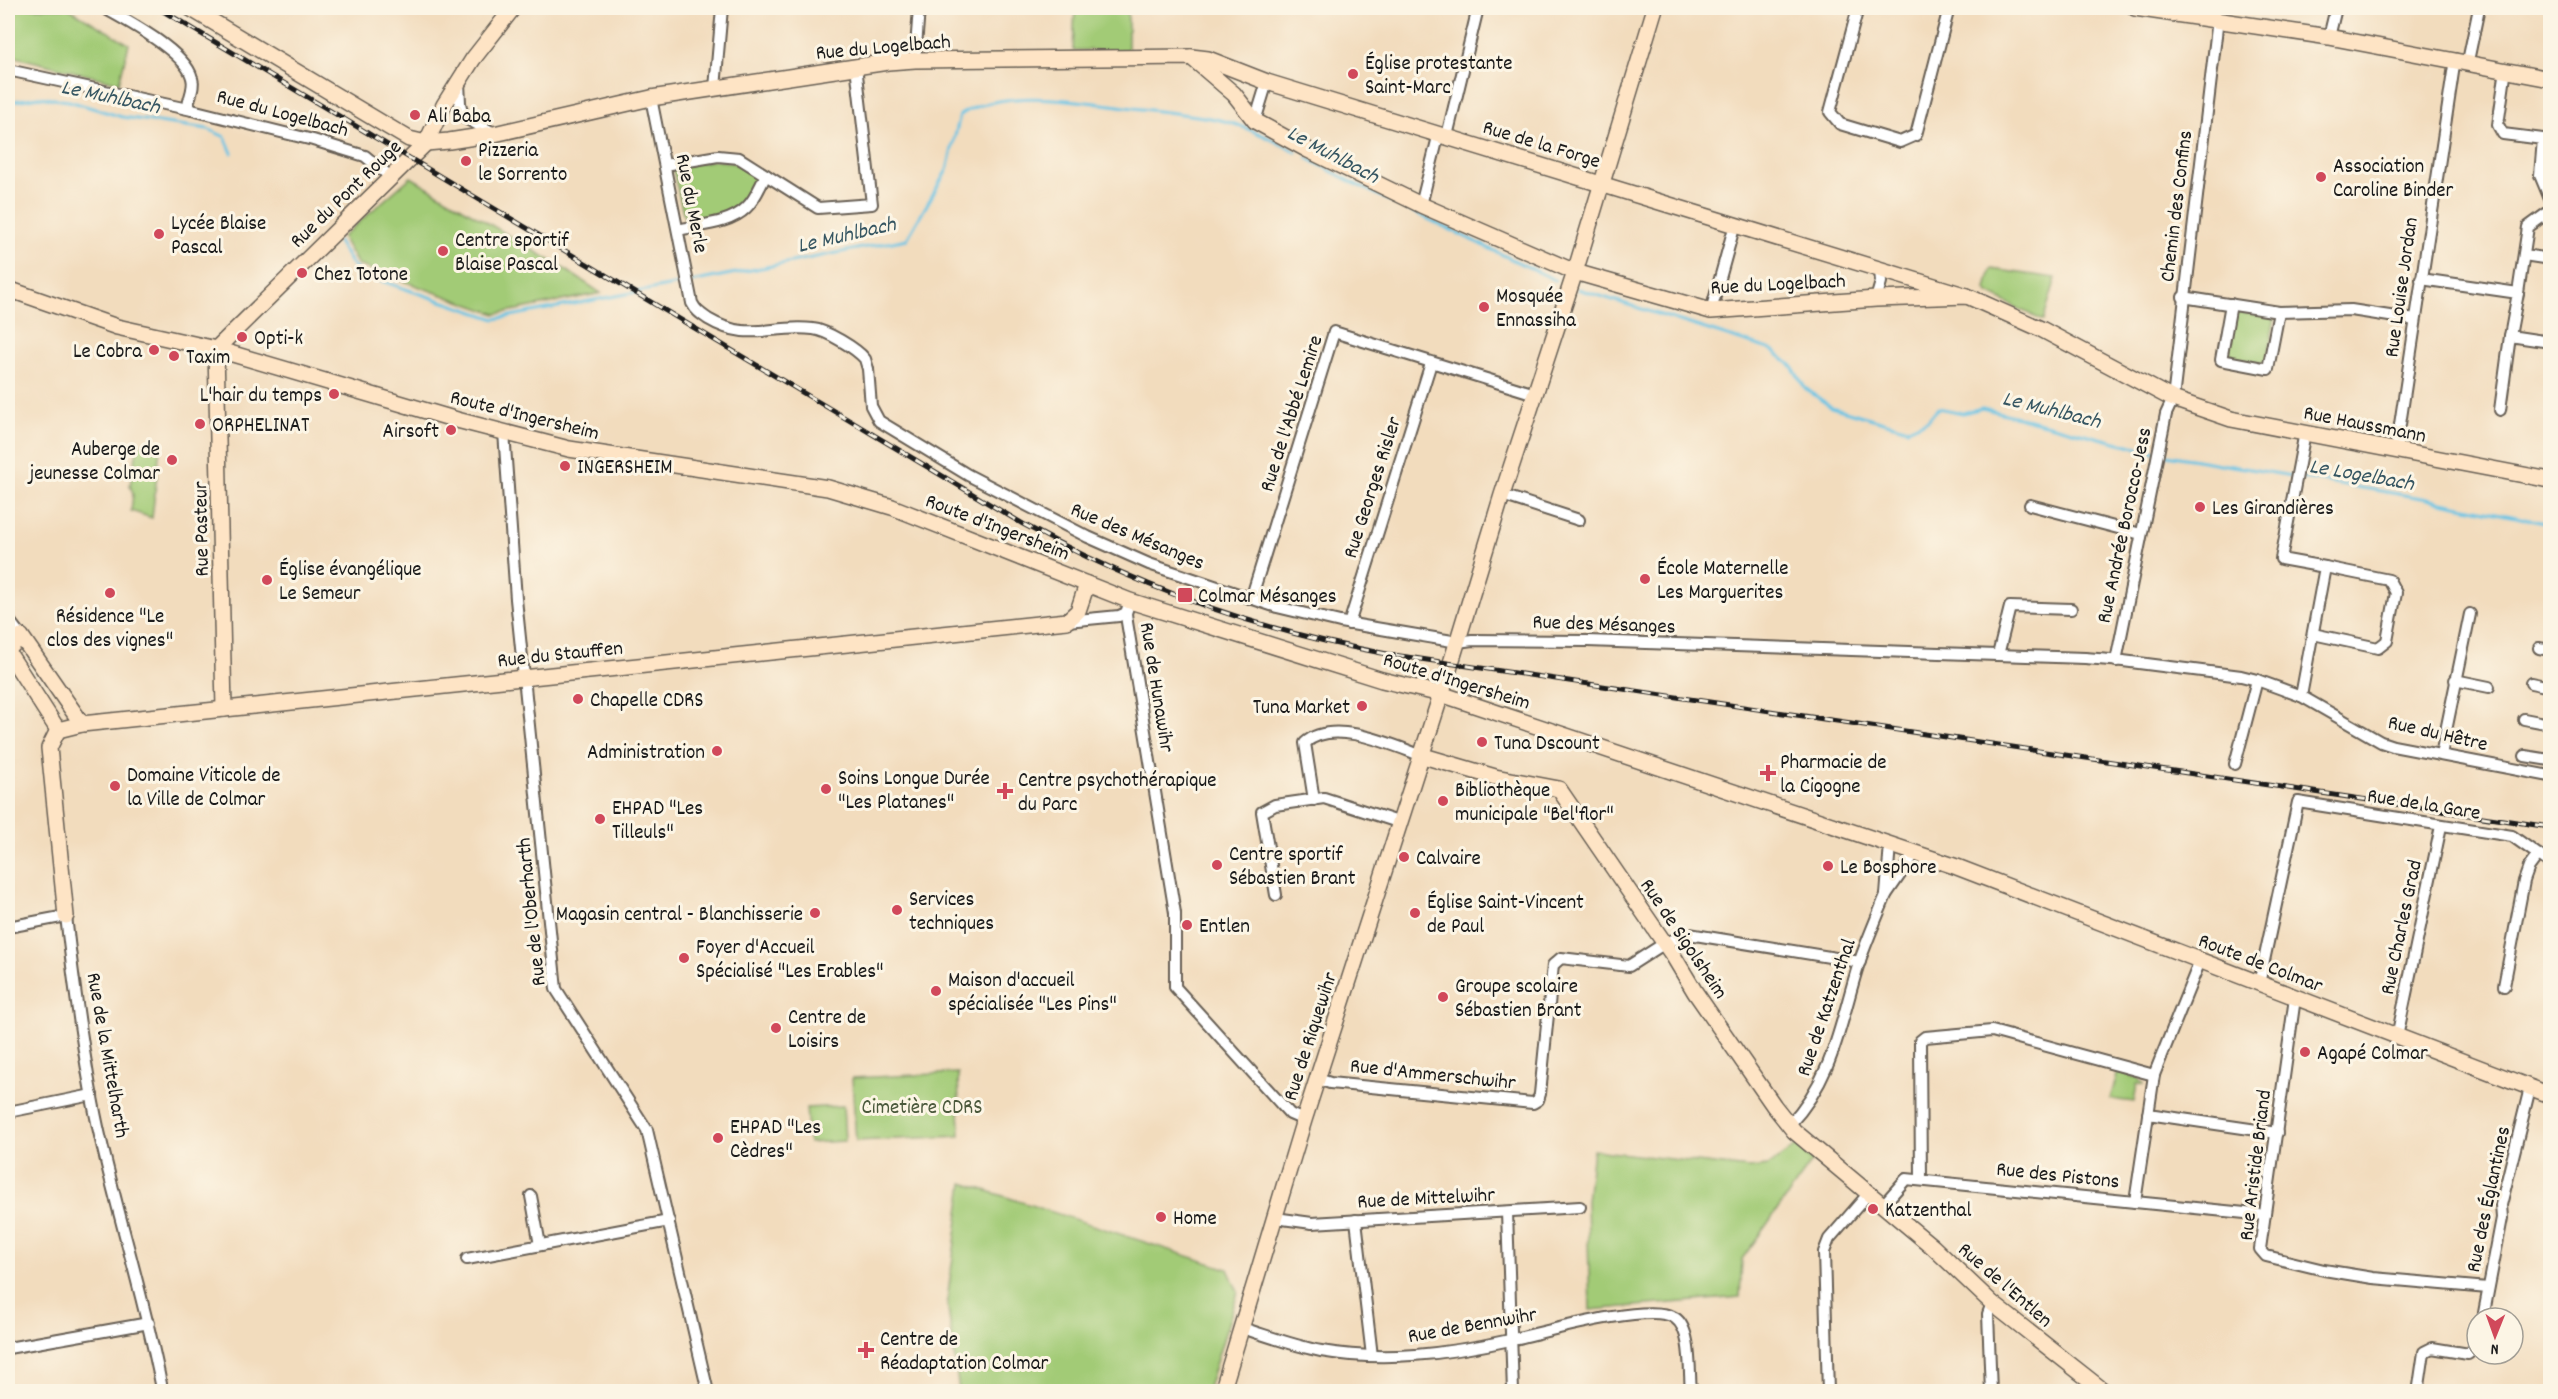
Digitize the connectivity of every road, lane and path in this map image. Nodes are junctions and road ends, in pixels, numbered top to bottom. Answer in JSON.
{"nodes":[{"id":1,"x":104,"y":8,"type":"edge"},
{"id":2,"x":190,"y":8,"type":"edge"},
{"id":3,"x":513,"y":8,"type":"edge"},
{"id":4,"x":722,"y":8,"type":"edge"},
{"id":5,"x":919,"y":8,"type":"edge"},
{"id":6,"x":1478,"y":8,"type":"edge"},
{"id":7,"x":1655,"y":8,"type":"edge"},
{"id":8,"x":1858,"y":8,"type":"edge"},
{"id":9,"x":1949,"y":8,"type":"edge"},
{"id":10,"x":2135,"y":8,"type":"edge"},
{"id":11,"x":2336,"y":8,"type":"edge"},
{"id":12,"x":2480,"y":8,"type":"edge"},
{"id":13,"x":2218,"y":19,"type":"junction"},
{"id":14,"x":2329,"y":37,"type":"junction"},
{"id":15,"x":1191,"y":57,"type":"junction"},
{"id":16,"x":915,"y":60,"type":"junction"},
{"id":17,"x":2462,"y":60,"type":"junction"},
{"id":18,"x":856,"y":66,"type":"junction"},
{"id":19,"x":2506,"y":69,"type":"junction"},
{"id":20,"x":8,"y":70,"type":"edge"},
{"id":21,"x":2550,"y":79,"type":"edge"},
{"id":22,"x":459,"y":82,"type":"junction"},
{"id":23,"x":1267,"y":82,"type":"junction"},
{"id":24,"x":715,"y":88,"type":"junction"},
{"id":25,"x":651,"y":98,"type":"junction"},
{"id":26,"x":192,"y":110,"type":"junction"},
{"id":27,"x":1255,"y":121,"type":"junction"},
{"id":28,"x":494,"y":134,"type":"junction"},
{"id":29,"x":1443,"y":134,"type":"junction"},
{"id":30,"x":426,"y":143,"type":"junction"},
{"id":31,"x":666,"y":165,"type":"junction"},
{"id":32,"x":766,"y":176,"type":"junction"},
{"id":33,"x":392,"y":178,"type":"junction"},
{"id":34,"x":1601,"y":184,"type":"junction"},
{"id":35,"x":2550,"y":200,"type":"edge"},
{"id":36,"x":1421,"y":205,"type":"junction"},
{"id":37,"x":2550,"y":212,"type":"edge"},
{"id":38,"x":1735,"y":224,"type":"junction"},
{"id":39,"x":678,"y":230,"type":"junction"},
{"id":40,"x":2524,"y":255,"type":"junction"},
{"id":41,"x":2550,"y":259,"type":"edge"},
{"id":42,"x":1881,"y":270,"type":"junction"},
{"id":43,"x":1575,"y":272,"type":"junction"},
{"id":44,"x":2421,"y":279,"type":"junction"},
{"id":45,"x":8,"y":289,"type":"edge"},
{"id":46,"x":2518,"y":293,"type":"junction"},
{"id":47,"x":1967,"y":296,"type":"junction"},
{"id":48,"x":2184,"y":297,"type":"junction"},
{"id":49,"x":1876,"y":299,"type":"junction"},
{"id":50,"x":2231,"y":304,"type":"junction"},
{"id":51,"x":1711,"y":311,"type":"junction"},
{"id":52,"x":2279,"y":312,"type":"junction"},
{"id":53,"x":700,"y":314,"type":"joint"},
{"id":54,"x":2415,"y":320,"type":"junction"},
{"id":55,"x":2510,"y":336,"type":"junction"},
{"id":56,"x":2550,"y":342,"type":"edge"},
{"id":57,"x":216,"y":349,"type":"junction"},
{"id":58,"x":1431,"y":363,"type":"junction"},
{"id":59,"x":1535,"y":394,"type":"junction"},
{"id":60,"x":2173,"y":399,"type":"junction"},
{"id":61,"x":2500,"y":410,"type":"dead end"},
{"id":62,"x":504,"y":432,"type":"junction"},
{"id":63,"x":2305,"y":432,"type":"junction"},
{"id":64,"x":2396,"y":450,"type":"junction"},
{"id":65,"x":2550,"y":480,"type":"edge"},
{"id":66,"x":1502,"y":495,"type":"junction"},
{"id":67,"x":2030,"y":505,"type":"dead end"},
{"id":68,"x":1579,"y":520,"type":"dead end"},
{"id":69,"x":2141,"y":534,"type":"junction"},
{"id":70,"x":2325,"y":567,"type":"junction"},
{"id":71,"x":1087,"y":584,"type":"junction"},
{"id":72,"x":1251,"y":599,"type":"junction"},
{"id":73,"x":1128,"y":607,"type":"junction"},
{"id":74,"x":2071,"y":609,"type":"dead end"},
{"id":75,"x":2470,"y":614,"type":"dead end"},
{"id":76,"x":8,"y":619,"type":"edge"},
{"id":77,"x":1067,"y":621,"type":"junction"},
{"id":78,"x":1349,"y":624,"type":"junction"},
{"id":79,"x":2313,"y":634,"type":"junction"},
{"id":80,"x":21,"y":636,"type":"junction"},
{"id":81,"x":1458,"y":642,"type":"junction"},
{"id":82,"x":2539,"y":648,"type":"dead end"},
{"id":83,"x":2550,"y":650,"type":"edge"},
{"id":84,"x":8,"y":651,"type":"edge"},
{"id":85,"x":1998,"y":655,"type":"junction"},
{"id":86,"x":2041,"y":656,"type":"joint"},
{"id":87,"x":2116,"y":661,"type":"junction"},
{"id":88,"x":525,"y":679,"type":"junction"},
{"id":89,"x":2257,"y":680,"type":"junction"},
{"id":90,"x":2455,"y":680,"type":"junction"},
{"id":91,"x":2531,"y":683,"type":"dead end"},
{"id":92,"x":2489,"y":687,"type":"dead end"},
{"id":93,"x":2550,"y":687,"type":"edge"},
{"id":94,"x":1441,"y":694,"type":"junction"},
{"id":95,"x":2301,"y":696,"type":"junction"},
{"id":96,"x":224,"y":709,"type":"junction"},
{"id":97,"x":2524,"y":719,"type":"dead end"},
{"id":98,"x":82,"y":724,"type":"junction"},
{"id":99,"x":2550,"y":724,"type":"edge"},
{"id":100,"x":58,"y":730,"type":"junction"},
{"id":101,"x":1420,"y":755,"type":"junction"},
{"id":102,"x":2441,"y":755,"type":"junction"},
{"id":103,"x":2525,"y":756,"type":"dead end"},
{"id":104,"x":2550,"y":760,"type":"edge"},
{"id":105,"x":2235,"y":764,"type":"dead end"},
{"id":106,"x":2550,"y":776,"type":"edge"},
{"id":107,"x":1314,"y":800,"type":"junction"},
{"id":108,"x":1398,"y":822,"type":"junction"},
{"id":109,"x":2441,"y":826,"type":"junction"},
{"id":110,"x":1890,"y":844,"type":"junction"},
{"id":111,"x":1915,"y":853,"type":"junction"},
{"id":112,"x":2538,"y":855,"type":"junction"},
{"id":113,"x":2550,"y":863,"type":"edge"},
{"id":114,"x":1957,"y":867,"type":"joint"},
{"id":115,"x":1275,"y":895,"type":"dead end"},
{"id":116,"x":1886,"y":895,"type":"junction"},
{"id":117,"x":66,"y":916,"type":"junction"},
{"id":118,"x":8,"y":927,"type":"edge"},
{"id":119,"x":1665,"y":944,"type":"junction"},
{"id":120,"x":2200,"y":961,"type":"dead end"},
{"id":121,"x":1860,"y":962,"type":"junction"},
{"id":122,"x":2259,"y":984,"type":"junction"},
{"id":123,"x":2504,"y":986,"type":"dead end"},
{"id":124,"x":2295,"y":998,"type":"junction"},
{"id":125,"x":2397,"y":1037,"type":"junction"},
{"id":126,"x":2154,"y":1075,"type":"junction"},
{"id":127,"x":1318,"y":1079,"type":"junction"},
{"id":128,"x":2530,"y":1088,"type":"junction"},
{"id":129,"x":92,"y":1095,"type":"junction"},
{"id":130,"x":2550,"y":1095,"type":"edge"},
{"id":131,"x":8,"y":1112,"type":"edge"},
{"id":132,"x":2148,"y":1114,"type":"junction"},
{"id":133,"x":1304,"y":1120,"type":"junction"},
{"id":134,"x":1789,"y":1125,"type":"junction"},
{"id":135,"x":2277,"y":1133,"type":"junction"},
{"id":136,"x":1921,"y":1180,"type":"junction"},
{"id":137,"x":1869,"y":1193,"type":"junction"},
{"id":138,"x":531,"y":1196,"type":"dead end"},
{"id":139,"x":2135,"y":1202,"type":"junction"},
{"id":140,"x":1883,"y":1204,"type":"junction"},
{"id":141,"x":1580,"y":1207,"type":"dead end"},
{"id":142,"x":1507,"y":1212,"type":"junction"},
{"id":143,"x":2265,"y":1215,"type":"junction"},
{"id":144,"x":1275,"y":1218,"type":"junction"},
{"id":145,"x":1356,"y":1220,"type":"junction"},
{"id":146,"x":669,"y":1221,"type":"junction"},
{"id":147,"x":540,"y":1245,"type":"junction"},
{"id":148,"x":467,"y":1259,"type":"dead end"},
{"id":149,"x":2488,"y":1288,"type":"junction"},
{"id":150,"x":1992,"y":1303,"type":"junction"},
{"id":151,"x":2485,"y":1306,"type":"edge"},
{"id":152,"x":149,"y":1323,"type":"junction"},
{"id":153,"x":1242,"y":1328,"type":"junction"},
{"id":154,"x":1510,"y":1340,"type":"junction"},
{"id":155,"x":8,"y":1348,"type":"edge"},
{"id":156,"x":2465,"y":1354,"type":"edge"},
{"id":157,"x":1372,"y":1356,"type":"junction"},
{"id":158,"x":161,"y":1383,"type":"dead end"},
{"id":159,"x":2419,"y":1386,"type":"dead end"},
{"id":160,"x":708,"y":1392,"type":"edge"},
{"id":161,"x":1222,"y":1392,"type":"edge"},
{"id":162,"x":1513,"y":1392,"type":"edge"},
{"id":163,"x":1691,"y":1392,"type":"edge"},
{"id":164,"x":1828,"y":1392,"type":"edge"},
{"id":165,"x":1991,"y":1392,"type":"edge"},
{"id":166,"x":2104,"y":1392,"type":"edge"}],
"edges":[{"from":1,"to":26,"type":"street","name":"Rue du Logelbach"},
{"from":2,"to":30,"type":"street"},
{"from":3,"to":22,"type":"street","name":"Rue du Pont Rouge"},
{"from":4,"to":24,"type":"street"},
{"from":5,"to":16,"type":"street"},
{"from":6,"to":29,"type":"street"},
{"from":7,"to":34,"type":"street","name":"Rue de Riquewihr"},
{"from":8,"to":9,"type":"street"},
{"from":10,"to":13,"type":"street"},
{"from":11,"to":14,"type":"street"},
{"from":12,"to":17,"type":"street","name":"Rue Louise Jordan"},
{"from":13,"to":14,"type":"street"},
{"from":13,"to":48,"type":"street","name":"Chemin des Confins"},
{"from":14,"to":17,"type":"street"},
{"from":15,"to":16,"type":"street","name":"Rue du Logelbach"},
{"from":15,"to":23,"type":"street","name":"Rue de la Forge"},
{"from":15,"to":27,"type":"street","name":"Rue du Logelbach"},
{"from":16,"to":18,"type":"street","name":"Rue du Logelbach"},
{"from":17,"to":19,"type":"street"},
{"from":17,"to":44,"type":"street","name":"Rue Louise Jordan"},
{"from":18,"to":24,"type":"street","name":"Rue du Logelbach"},
{"from":18,"to":32,"type":"street"},
{"from":19,"to":21,"type":"street"},
{"from":19,"to":35,"type":"street"},
{"from":20,"to":26,"type":"street","name":"Rue du Logelbach"},
{"from":22,"to":28,"type":"street"},
{"from":22,"to":30,"type":"street","name":"Rue du Pont Rouge"},
{"from":23,"to":27,"type":"street"},
{"from":23,"to":29,"type":"street","name":"Rue de la Forge"},
{"from":24,"to":25,"type":"street","name":"Rue du Logelbach"},
{"from":25,"to":28,"type":"street","name":"Rue du Logelbach"},
{"from":25,"to":31,"type":"street","name":"Rue du Merle"},
{"from":26,"to":33,"type":"street","name":"Rue du Logelbach"},
{"from":27,"to":36,"type":"street","name":"Rue du Logelbach"},
{"from":28,"to":30,"type":"street","name":"Rue du Logelbach"},
{"from":29,"to":34,"type":"street","name":"Rue de la Forge"},
{"from":29,"to":36,"type":"street"},
{"from":30,"to":33,"type":"street","name":"Rue du Pont Rouge"},
{"from":31,"to":32,"type":"street"},
{"from":31,"to":39,"type":"street","name":"Rue du Merle"},
{"from":32,"to":39,"type":"street"},
{"from":33,"to":57,"type":"street","name":"Rue du Pont Rouge"},
{"from":34,"to":38,"type":"street","name":"Rue de la Forge"},
{"from":34,"to":43,"type":"street","name":"Rue de Riquewihr"},
{"from":36,"to":43,"type":"street","name":"Rue du Logelbach"},
{"from":37,"to":40,"type":"street"},
{"from":38,"to":42,"type":"street","name":"Rue de la Forge"},
{"from":38,"to":51,"type":"street"},
{"from":39,"to":53,"type":"street","name":"Rue du Merle"},
{"from":40,"to":41,"type":"street"},
{"from":40,"to":46,"type":"street"},
{"from":42,"to":47,"type":"street","name":"Rue de la Forge"},
{"from":42,"to":49,"type":"street"},
{"from":43,"to":51,"type":"street","name":"Rue du Logelbach"},
{"from":43,"to":59,"type":"street","name":"Rue de Riquewihr"},
{"from":44,"to":46,"type":"street"},
{"from":44,"to":54,"type":"street","name":"Rue Louise Jordan"},
{"from":45,"to":57,"type":"street","name":"Route d'Ingersheim"},
{"from":46,"to":55,"type":"street"},
{"from":47,"to":49,"type":"street","name":"Rue du Logelbach"},
{"from":47,"to":60,"type":"street","name":"Rue du Logelbach"},
{"from":48,"to":50,"type":"street"},
{"from":48,"to":60,"type":"street","name":"Chemin des Confins"},
{"from":49,"to":51,"type":"street","name":"Rue du Logelbach"},
{"from":50,"to":52,"type":"street"},
{"from":50,"to":52,"type":"street"},
{"from":52,"to":54,"type":"street"},
{"from":53,"to":72,"type":"street","name":"Rue des Mésanges"},
{"from":54,"to":64,"type":"street","name":"Rue Louise Jordan"},
{"from":55,"to":56,"type":"street"},
{"from":55,"to":61,"type":"street"},
{"from":57,"to":62,"type":"street","name":"Route d'Ingersheim"},
{"from":57,"to":96,"type":"street","name":"Rue Pasteur"},
{"from":58,"to":59,"type":"street","name":"Rue de l'Abbé Lemire"},
{"from":58,"to":72,"type":"street","name":"Rue de l'Abbé Lemire"},
{"from":58,"to":78,"type":"street","name":"Rue Georges Risler"},
{"from":59,"to":66,"type":"street","name":"Rue de Riquewihr"},
{"from":60,"to":63,"type":"street","name":"Rue Haussmann"},
{"from":60,"to":69,"type":"street","name":"Rue Andrée Borocco-Jess"},
{"from":62,"to":71,"type":"street","name":"Route d'Ingersheim"},
{"from":62,"to":88,"type":"street","name":"Rue de l'Oberharth"},
{"from":63,"to":64,"type":"street","name":"Rue Haussmann"},
{"from":63,"to":70,"type":"street"},
{"from":64,"to":65,"type":"street","name":"Rue Haussmann"},
{"from":66,"to":68,"type":"street"},
{"from":66,"to":81,"type":"street","name":"Rue de Riquewihr"},
{"from":67,"to":69,"type":"street"},
{"from":69,"to":87,"type":"street","name":"Rue Andrée Borocco-Jess"},
{"from":70,"to":79,"type":"street"},
{"from":70,"to":79,"type":"street"},
{"from":71,"to":73,"type":"street","name":"Route d'Ingersheim"},
{"from":71,"to":77,"type":"street"},
{"from":72,"to":78,"type":"street","name":"Rue des Mésanges"},
{"from":73,"to":77,"type":"street","name":"Rue du Stauffen"},
{"from":73,"to":94,"type":"street","name":"Route d'Ingersheim"},
{"from":73,"to":133,"type":"street","name":"Rue de Hunawihr"},
{"from":74,"to":85,"type":"street","name":"Rue Andrée Borocco-Jess"},
{"from":75,"to":90,"type":"street"},
{"from":76,"to":80,"type":"street"},
{"from":77,"to":88,"type":"street","name":"Rue du Stauffen"},
{"from":78,"to":81,"type":"street","name":"Rue des Mésanges"},
{"from":79,"to":95,"type":"street"},
{"from":80,"to":84,"type":"street"},
{"from":80,"to":98,"type":"street"},
{"from":81,"to":85,"type":"street","name":"Rue des Mésanges"},
{"from":81,"to":94,"type":"street","name":"Rue de Riquewihr"},
{"from":82,"to":83,"type":"street"},
{"from":84,"to":100,"type":"street"},
{"from":85,"to":86,"type":"street","name":"Rue des Mésanges"},
{"from":86,"to":87,"type":"street","name":"Rue du Hêtre"},
{"from":87,"to":89,"type":"street","name":"Rue du Hêtre"},
{"from":88,"to":96,"type":"street","name":"Rue du Stauffen"},
{"from":88,"to":146,"type":"street","name":"Rue de l'Oberharth"},
{"from":89,"to":95,"type":"street","name":"Rue du Hêtre"},
{"from":89,"to":105,"type":"street"},
{"from":90,"to":92,"type":"street"},
{"from":90,"to":102,"type":"street"},
{"from":91,"to":93,"type":"street"},
{"from":94,"to":101,"type":"street","name":"Rue de Riquewihr"},
{"from":94,"to":110,"type":"street","name":"Route d'Ingersheim"},
{"from":95,"to":102,"type":"street","name":"Rue du Hêtre"},
{"from":96,"to":98,"type":"street","name":"Rue du Stauffen"},
{"from":97,"to":99,"type":"street"},
{"from":98,"to":100,"type":"street","name":"Rue du Stauffen"},
{"from":100,"to":117,"type":"street","name":"Rue de la Mittelharth"},
{"from":101,"to":107,"type":"street"},
{"from":101,"to":108,"type":"street","name":"Rue de Riquewihr"},
{"from":101,"to":119,"type":"street","name":"Rue de Sigolsheim"},
{"from":102,"to":106,"type":"street","name":"Rue du Hêtre"},
{"from":103,"to":104,"type":"street"},
{"from":107,"to":108,"type":"street"},
{"from":107,"to":115,"type":"street"},
{"from":108,"to":127,"type":"street","name":"Rue de Riquewihr"},
{"from":109,"to":112,"type":"street","name":"Rue de la Gare"},
{"from":109,"to":122,"type":"street","name":"Rue de la Gare"},
{"from":109,"to":125,"type":"street","name":"Rue Charles Grad"},
{"from":110,"to":111,"type":"street","name":"Route d'Ingersheim"},
{"from":110,"to":116,"type":"street","name":"Rue de Katzenthal"},
{"from":111,"to":114,"type":"street","name":"Route d'Ingersheim"},
{"from":111,"to":116,"type":"street","name":"Rue de Katzenthal"},
{"from":112,"to":113,"type":"street","name":"Rue de la Gare"},
{"from":112,"to":123,"type":"street"},
{"from":114,"to":122,"type":"street","name":"Route de Colmar"},
{"from":116,"to":121,"type":"street","name":"Rue de Katzenthal"},
{"from":117,"to":118,"type":"street"},
{"from":117,"to":129,"type":"street","name":"Rue de la Mittelharth"},
{"from":119,"to":121,"type":"street"},
{"from":119,"to":127,"type":"street","name":"Rue d'Ammerschwihr"},
{"from":119,"to":134,"type":"street","name":"Rue de Sigolsheim"},
{"from":120,"to":126,"type":"street","name":"Rue des Pistons"},
{"from":121,"to":134,"type":"street","name":"Rue de Katzenthal"},
{"from":122,"to":124,"type":"street","name":"Route de Colmar"},
{"from":124,"to":125,"type":"street","name":"Route de Colmar"},
{"from":124,"to":135,"type":"street","name":"Rue Aristide Briand"},
{"from":125,"to":128,"type":"street","name":"Route de Colmar"},
{"from":126,"to":132,"type":"street","name":"Rue des Pistons"},
{"from":126,"to":136,"type":"street"},
{"from":127,"to":133,"type":"street","name":"Rue de Riquewihr"},
{"from":128,"to":130,"type":"street","name":"Route de Colmar"},
{"from":128,"to":149,"type":"street","name":"Rue des Églantines"},
{"from":129,"to":131,"type":"street"},
{"from":129,"to":152,"type":"street","name":"Rue de la Mittelharth"},
{"from":132,"to":135,"type":"street"},
{"from":132,"to":139,"type":"street","name":"Rue des Pistons"},
{"from":133,"to":144,"type":"street","name":"Rue de Riquewihr"},
{"from":134,"to":137,"type":"street","name":"Rue de Sigolsheim"},
{"from":135,"to":143,"type":"street","name":"Rue Aristide Briand"},
{"from":136,"to":139,"type":"street","name":"Rue des Pistons"},
{"from":136,"to":140,"type":"street","name":"Rue des Pistons"},
{"from":137,"to":140,"type":"street","name":"Rue de Sigolsheim"},
{"from":137,"to":164,"type":"street"},
{"from":138,"to":147,"type":"street"},
{"from":139,"to":143,"type":"street"},
{"from":140,"to":150,"type":"street","name":"Rue de l'Entlen"},
{"from":141,"to":142,"type":"street","name":"Rue de Mittelwihr"},
{"from":142,"to":145,"type":"street","name":"Rue de Mittelwihr"},
{"from":142,"to":154,"type":"street"},
{"from":143,"to":149,"type":"street","name":"Rue Aristide Briand"},
{"from":144,"to":145,"type":"street","name":"Rue de Mittelwihr"},
{"from":144,"to":153,"type":"street","name":"Rue de Riquewihr"},
{"from":145,"to":157,"type":"street"},
{"from":146,"to":147,"type":"street"},
{"from":146,"to":160,"type":"street","name":"Rue de l'Oberharth"},
{"from":147,"to":148,"type":"street"},
{"from":149,"to":151,"type":"street","name":"Rue des Églantines"},
{"from":150,"to":165,"type":"street"},
{"from":150,"to":166,"type":"street","name":"Rue de l'Entlen"},
{"from":152,"to":155,"type":"street"},
{"from":152,"to":158,"type":"street","name":"Rue de la Mittelharth"},
{"from":153,"to":157,"type":"street","name":"Rue de Bennwihr"},
{"from":153,"to":161,"type":"street","name":"Rue de Riquewihr"},
{"from":154,"to":157,"type":"street","name":"Rue de Bennwihr"},
{"from":154,"to":162,"type":"street"},
{"from":154,"to":163,"type":"street","name":"Rue de Bennwihr"},
{"from":156,"to":159,"type":"street"}]}
